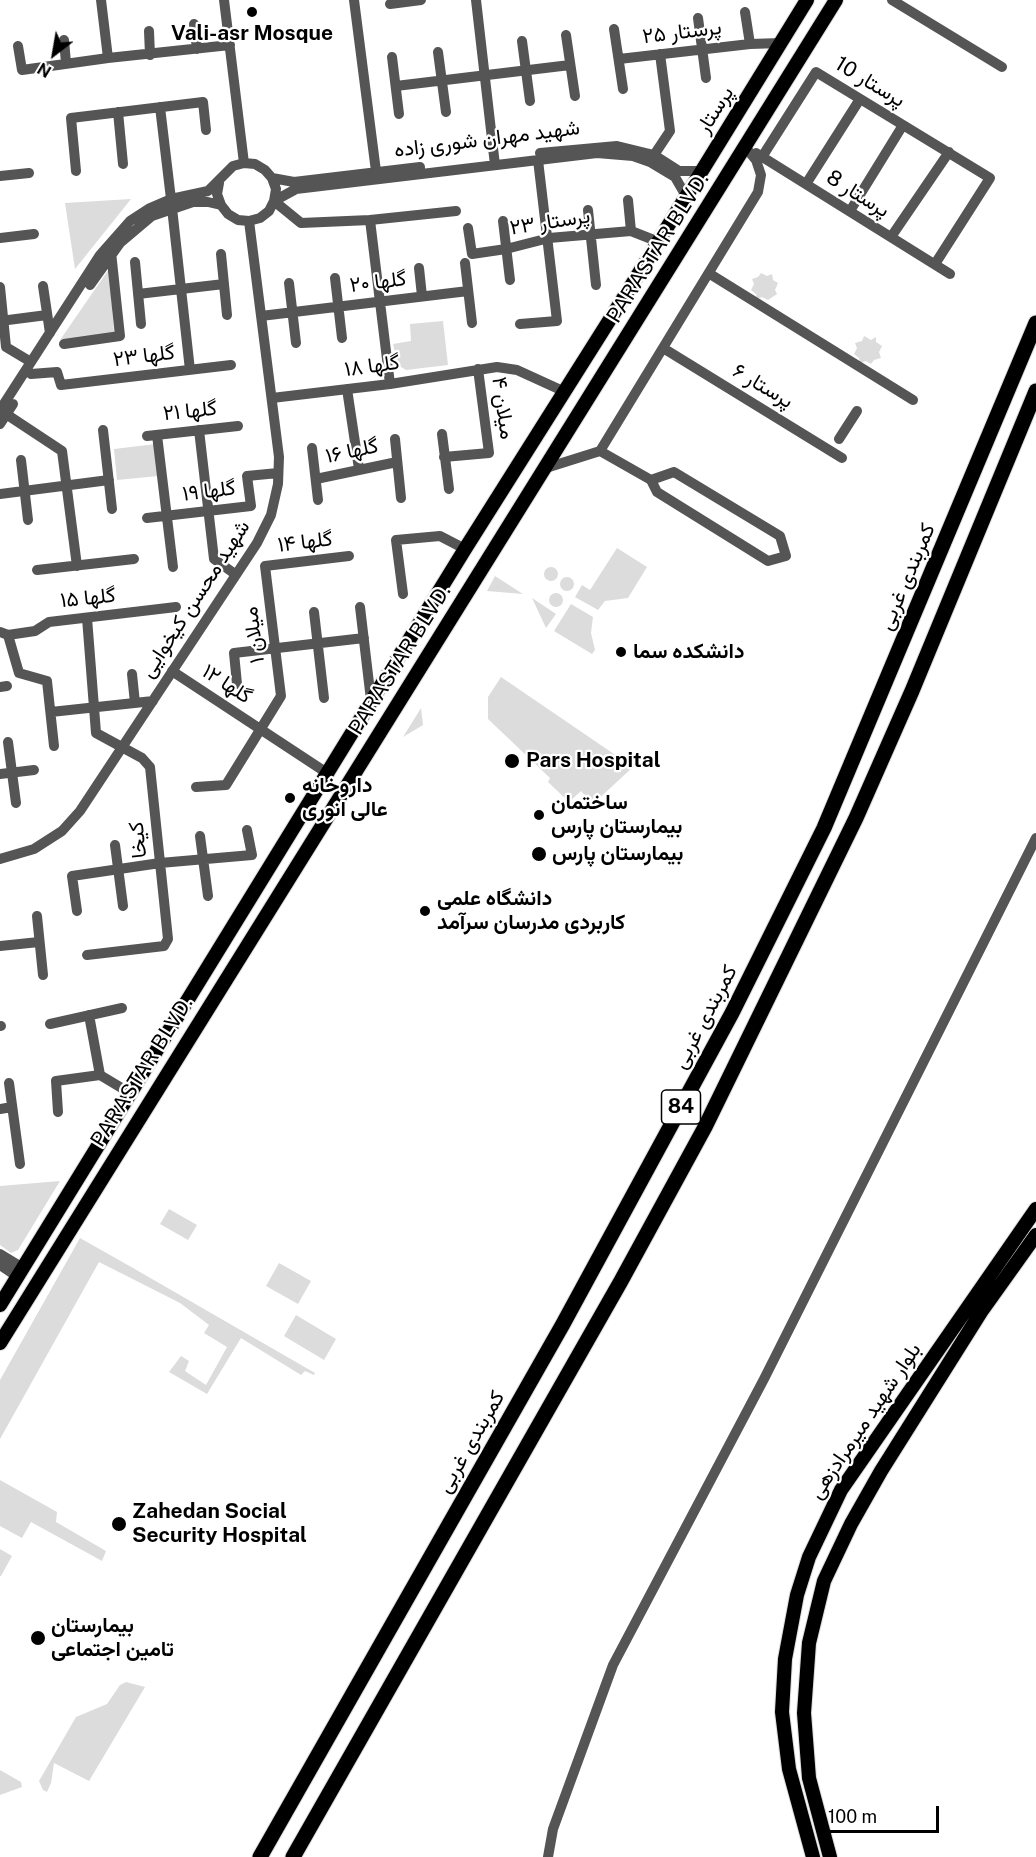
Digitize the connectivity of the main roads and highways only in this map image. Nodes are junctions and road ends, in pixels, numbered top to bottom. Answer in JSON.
{"nodes":[{"id":1,"x":807,"y":0,"type":"edge"},
{"id":2,"x":836,"y":0,"type":"edge"},
{"id":3,"x":659,"y":242,"type":"joint"},
{"id":4,"x":1036,"y":323,"type":"edge"},
{"id":5,"x":1036,"y":391,"type":"edge"},
{"id":6,"x":305,"y":809,"type":"junction"},
{"id":7,"x":324,"y":820,"type":"junction"},
{"id":8,"x":1036,"y":1209,"type":"edge"},
{"id":9,"x":1036,"y":1235,"type":"edge"},
{"id":10,"x":0,"y":1305,"type":"edge"},
{"id":11,"x":0,"y":1343,"type":"edge"},
{"id":12,"x":295,"y":1854,"type":"edge"},
{"id":13,"x":260,"y":1857,"type":"edge"},
{"id":14,"x":813,"y":1857,"type":"edge"},
{"id":15,"x":830,"y":1857,"type":"edge"}],
"edges":[{"from":1,"to":3,"type":"main road","name":"پرستار"},
{"from":2,"to":7,"type":"main road","name":"PARASTAR BLVD."},
{"from":3,"to":6,"type":"main road","name":"PARASTAR BLVD."},
{"from":4,"to":13,"type":"highway","name":"کمربندی غربی","number":"84"},
{"from":5,"to":12,"type":"highway","number":"84"},
{"from":6,"to":7,"type":"main road"},
{"from":6,"to":10,"type":"main road","name":"PARASTAR BLVD."},
{"from":7,"to":11,"type":"main road","name":"PARASTAR BLVD."},
{"from":8,"to":14,"type":"main road","name":"بلوار شهید میرمرادزهی"},
{"from":9,"to":15,"type":"main road","name":"بلوار شهید میرمرادزهی"}]}
